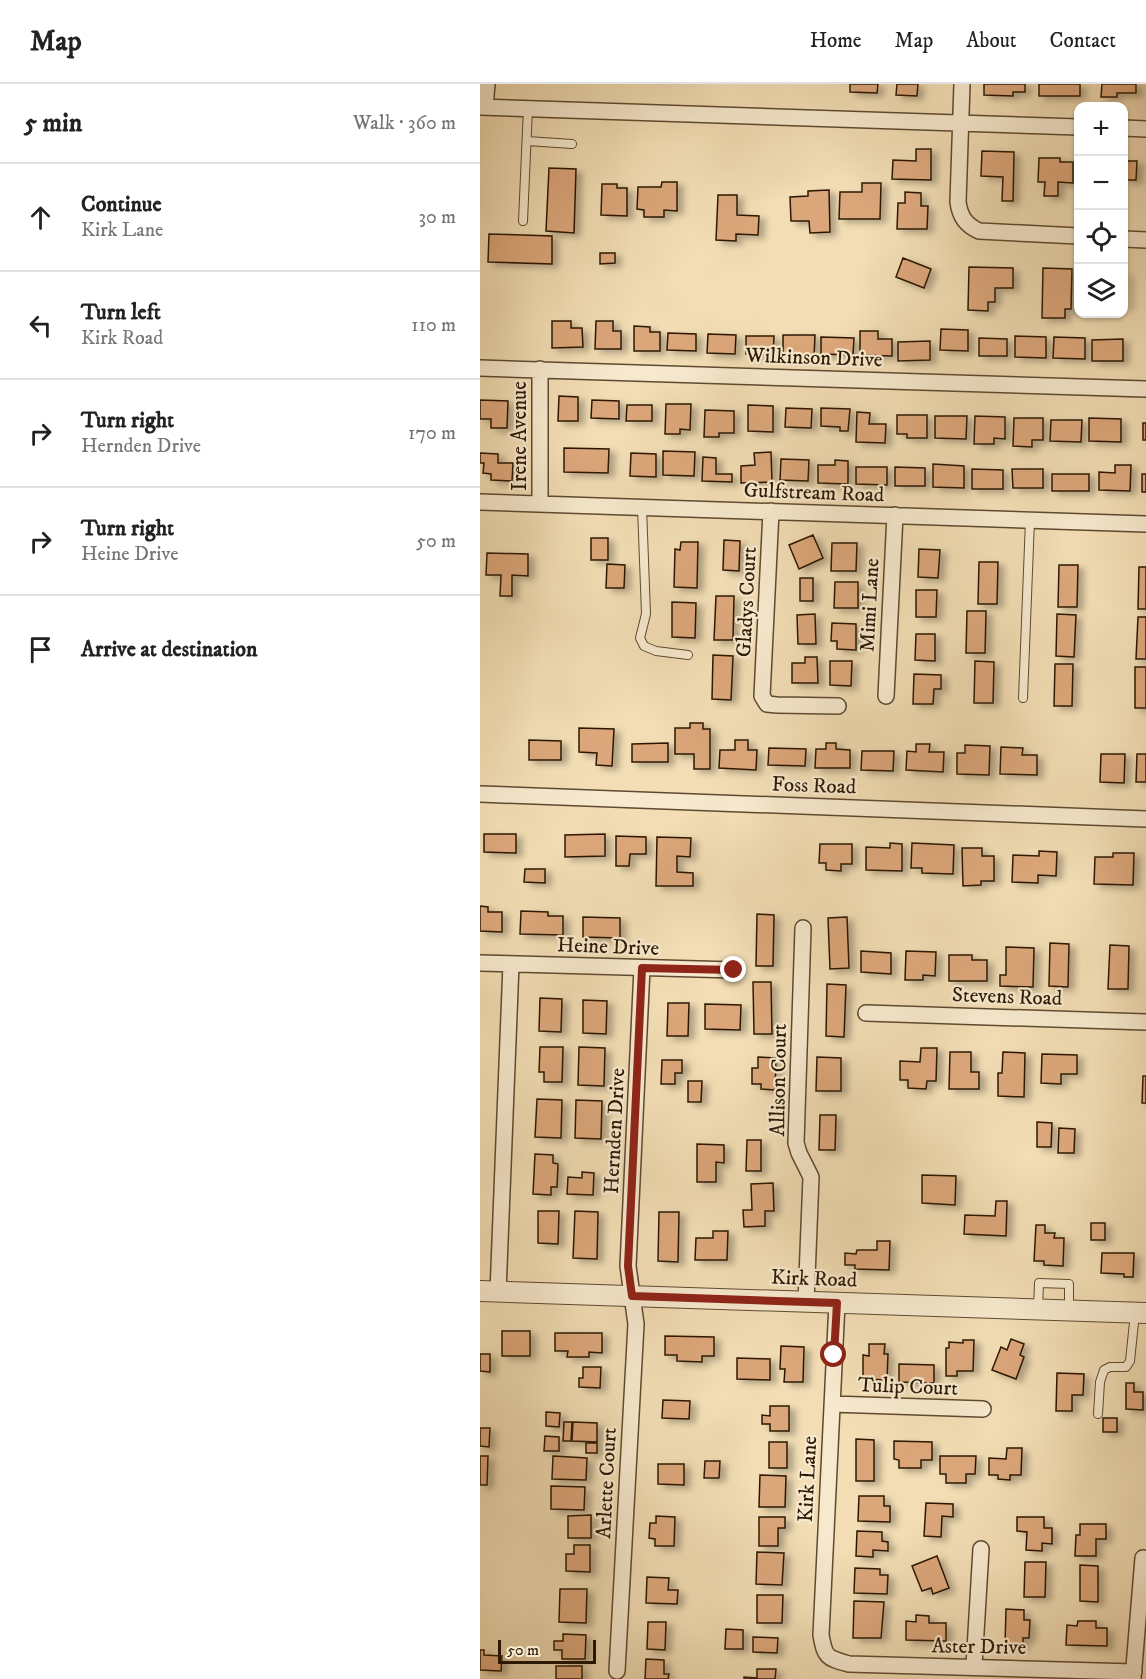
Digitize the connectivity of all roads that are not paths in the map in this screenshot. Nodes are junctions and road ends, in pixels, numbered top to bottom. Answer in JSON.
{"nodes":[{"id":1,"x":487,"y":84,"type":"edge"},
{"id":2,"x":962,"y":84,"type":"edge"},
{"id":3,"x":483,"y":107,"type":"edge"},
{"id":4,"x":528,"y":108,"type":"junction"},
{"id":5,"x":961,"y":123,"type":"junction"},
{"id":6,"x":1074,"y":127,"type":"edge"},
{"id":7,"x":1128,"y":128,"type":"edge"},
{"id":8,"x":1146,"y":129,"type":"edge"},
{"id":9,"x":527,"y":141,"type":"junction"},
{"id":10,"x":572,"y":144,"type":"dead end"},
{"id":11,"x":523,"y":220,"type":"dead end"},
{"id":12,"x":1074,"y":236,"type":"edge"},
{"id":13,"x":1128,"y":239,"type":"edge"},
{"id":14,"x":1146,"y":240,"type":"edge"},
{"id":15,"x":480,"y":368,"type":"edge"},
{"id":16,"x":540,"y":369,"type":"junction"},
{"id":17,"x":1146,"y":389,"type":"edge"},
{"id":18,"x":480,"y":502,"type":"edge"},
{"id":19,"x":540,"y":504,"type":"junction"},
{"id":20,"x":642,"y":507,"type":"junction"},
{"id":21,"x":771,"y":511,"type":"junction"},
{"id":22,"x":895,"y":515,"type":"junction"},
{"id":23,"x":1030,"y":520,"type":"junction"},
{"id":24,"x":1146,"y":524,"type":"edge"},
{"id":25,"x":688,"y":655,"type":"dead end"},
{"id":26,"x":886,"y":696,"type":"dead end"},
{"id":27,"x":1023,"y":698,"type":"dead end"},
{"id":28,"x":838,"y":706,"type":"dead end"},
{"id":29,"x":480,"y":794,"type":"edge"},
{"id":30,"x":1146,"y":819,"type":"edge"},
{"id":31,"x":802,"y":928,"type":"dead end"},
{"id":32,"x":480,"y":963,"type":"edge"},
{"id":33,"x":511,"y":964,"type":"junction"},
{"id":34,"x":642,"y":968,"type":"junction"},
{"id":35,"x":734,"y":970,"type":"dead end"},
{"id":36,"x":866,"y":1013,"type":"dead end"},
{"id":37,"x":1146,"y":1022,"type":"edge"},
{"id":38,"x":489,"y":1292,"type":"edge"},
{"id":39,"x":632,"y":1296,"type":"junction"},
{"id":40,"x":806,"y":1302,"type":"junction"},
{"id":41,"x":837,"y":1303,"type":"junction"},
{"id":42,"x":1038,"y":1310,"type":"junction"},
{"id":43,"x":1069,"y":1311,"type":"junction"},
{"id":44,"x":1140,"y":1313,"type":"edge"},
{"id":45,"x":832,"y":1404,"type":"junction"},
{"id":46,"x":983,"y":1409,"type":"dead end"},
{"id":47,"x":1098,"y":1414,"type":"dead end"},
{"id":48,"x":981,"y":1549,"type":"dead end"},
{"id":49,"x":1143,"y":1558,"type":"dead end"},
{"id":50,"x":826,"y":1655,"type":"joint"},
{"id":51,"x":974,"y":1666,"type":"junction"},
{"id":52,"x":617,"y":1671,"type":"dead end"},
{"id":53,"x":894,"y":1673,"type":"edge"},
{"id":54,"x":1133,"y":1675,"type":"edge"}],
"edges":[{"from":1,"to":3,"type":"street"},
{"from":2,"to":5,"type":"street"},
{"from":3,"to":4,"type":"street"},
{"from":4,"to":5,"type":"street"},
{"from":4,"to":9,"type":"lane"},
{"from":5,"to":6,"type":"street"},
{"from":5,"to":12,"type":"street"},
{"from":7,"to":8,"type":"street"},
{"from":9,"to":10,"type":"lane"},
{"from":9,"to":11,"type":"lane"},
{"from":13,"to":14,"type":"street"},
{"from":15,"to":16,"type":"street","name":"Wilkinson Drive"},
{"from":16,"to":17,"type":"street","name":"Wilkinson Drive"},
{"from":16,"to":19,"type":"street","name":"Irene Avenue"},
{"from":18,"to":19,"type":"street","name":"Gulfstream Road"},
{"from":19,"to":20,"type":"street","name":"Gulfstream Road"},
{"from":20,"to":21,"type":"street","name":"Gulfstream Road"},
{"from":20,"to":25,"type":"lane"},
{"from":21,"to":22,"type":"street","name":"Gulfstream Road"},
{"from":21,"to":28,"type":"street","name":"Gladys Court"},
{"from":22,"to":23,"type":"street","name":"Gulfstream Road"},
{"from":22,"to":26,"type":"street","name":"Mimi Lane"},
{"from":23,"to":24,"type":"street","name":"Gulfstream Road"},
{"from":23,"to":27,"type":"lane"},
{"from":29,"to":30,"type":"street","name":"Foss Road"},
{"from":31,"to":40,"type":"street","name":"Allison Court"},
{"from":32,"to":33,"type":"street","name":"Heine Drive"},
{"from":33,"to":34,"type":"street","name":"Heine Drive"},
{"from":33,"to":38,"type":"street"},
{"from":34,"to":35,"type":"street","name":"Heine Drive"},
{"from":34,"to":39,"type":"street","name":"Hernden Drive"},
{"from":36,"to":37,"type":"street","name":"Stevens Road"},
{"from":38,"to":39,"type":"street","name":"Kirk Road"},
{"from":39,"to":40,"type":"street","name":"Kirk Road"},
{"from":39,"to":52,"type":"street","name":"Arlette Court"},
{"from":40,"to":41,"type":"street","name":"Kirk Road"},
{"from":41,"to":42,"type":"street","name":"Kirk Road"},
{"from":41,"to":45,"type":"street","name":"Kirk Lane"},
{"from":42,"to":43,"type":"street","name":"Kirk Road"},
{"from":42,"to":43,"type":"lane"},
{"from":43,"to":44,"type":"street","name":"Kirk Road"},
{"from":44,"to":47,"type":"lane"},
{"from":45,"to":46,"type":"street","name":"Tulip Court"},
{"from":45,"to":50,"type":"street","name":"Kirk Lane"},
{"from":48,"to":51,"type":"street"},
{"from":49,"to":54,"type":"street"},
{"from":50,"to":53,"type":"street","name":"Aster Drive"},
{"from":51,"to":53,"type":"street","name":"Aster Drive"},
{"from":51,"to":54,"type":"street","name":"Aster Drive"}]}
